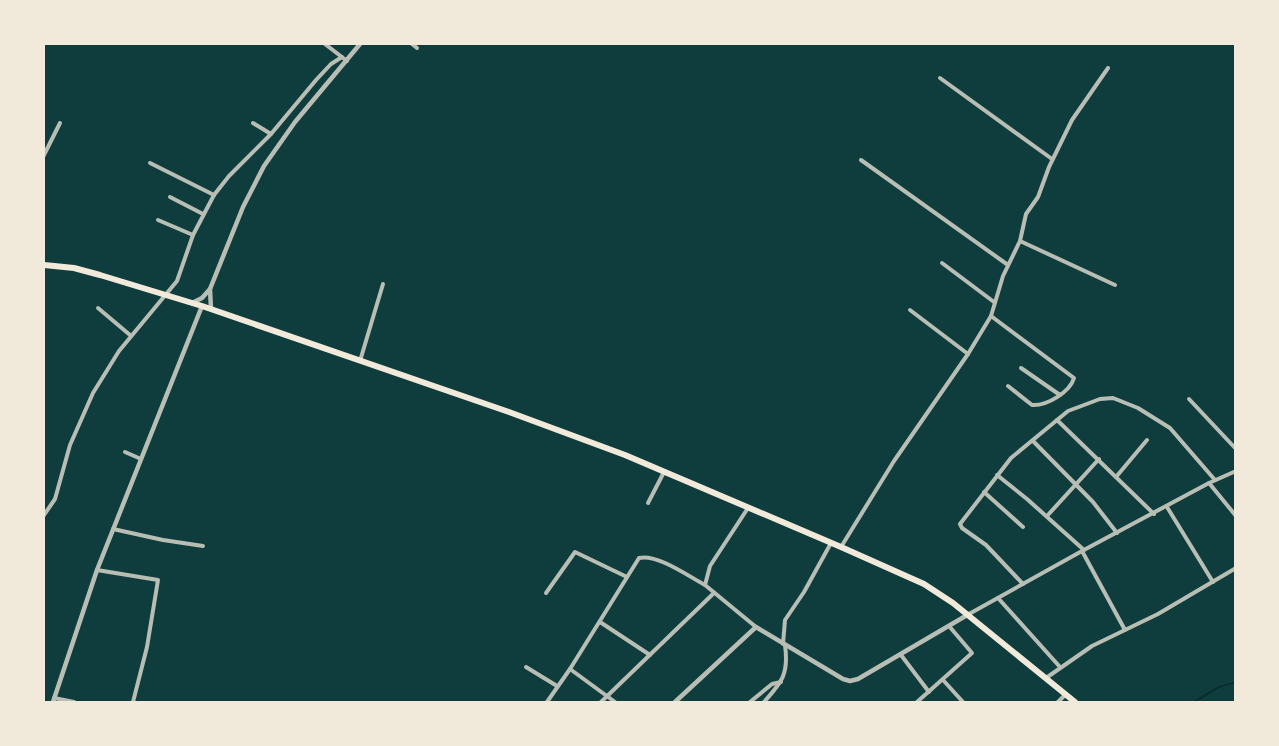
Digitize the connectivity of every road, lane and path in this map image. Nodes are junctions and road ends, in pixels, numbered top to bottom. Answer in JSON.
{"nodes":[{"id":1,"x":325,"y":44,"type":"edge"},
{"id":2,"x":360,"y":44,"type":"edge"},
{"id":3,"x":412,"y":44,"type":"edge"},
{"id":4,"x":417,"y":48,"type":"dead end"},
{"id":5,"x":342,"y":57,"type":"junction"},
{"id":6,"x":346,"y":61,"type":"junction"},
{"id":7,"x":1108,"y":68,"type":"dead end"},
{"id":8,"x":940,"y":78,"type":"dead end"},
{"id":9,"x":291,"y":110,"type":"junction"},
{"id":10,"x":299,"y":117,"type":"junction"},
{"id":11,"x":60,"y":123,"type":"dead end"},
{"id":12,"x":253,"y":123,"type":"dead end"},
{"id":13,"x":271,"y":134,"type":"junction"},
{"id":14,"x":44,"y":155,"type":"edge"},
{"id":15,"x":1052,"y":159,"type":"junction"},
{"id":16,"x":861,"y":160,"type":"dead end"},
{"id":17,"x":150,"y":163,"type":"dead end"},
{"id":18,"x":214,"y":195,"type":"junction"},
{"id":19,"x":170,"y":197,"type":"dead end"},
{"id":20,"x":203,"y":214,"type":"junction"},
{"id":21,"x":158,"y":220,"type":"dead end"},
{"id":22,"x":193,"y":236,"type":"junction"},
{"id":23,"x":1020,"y":241,"type":"junction"},
{"id":24,"x":942,"y":263,"type":"dead end"},
{"id":25,"x":44,"y":265,"type":"edge"},
{"id":26,"x":1008,"y":265,"type":"junction"},
{"id":27,"x":383,"y":284,"type":"dead end"},
{"id":28,"x":1115,"y":285,"type":"dead end"},
{"id":29,"x":210,"y":289,"type":"junction"},
{"id":30,"x":166,"y":296,"type":"junction"},
{"id":31,"x":994,"y":302,"type":"junction"},
{"id":32,"x":192,"y":303,"type":"junction"},
{"id":33,"x":202,"y":306,"type":"junction"},
{"id":34,"x":98,"y":308,"type":"dead end"},
{"id":35,"x":211,"y":309,"type":"junction"},
{"id":36,"x":910,"y":310,"type":"dead end"},
{"id":37,"x":990,"y":316,"type":"junction"},
{"id":38,"x":130,"y":335,"type":"junction"},
{"id":39,"x":968,"y":354,"type":"junction"},
{"id":40,"x":360,"y":362,"type":"junction"},
{"id":41,"x":1021,"y":368,"type":"dead end"},
{"id":42,"x":1008,"y":387,"type":"dead end"},
{"id":43,"x":1060,"y":395,"type":"junction"},
{"id":44,"x":1189,"y":399,"type":"dead end"},
{"id":45,"x":1057,"y":420,"type":"junction"},
{"id":46,"x":1147,"y":440,"type":"dead end"},
{"id":47,"x":1033,"y":441,"type":"junction"},
{"id":48,"x":1236,"y":449,"type":"edge"},
{"id":49,"x":125,"y":452,"type":"dead end"},
{"id":50,"x":141,"y":459,"type":"junction"},
{"id":51,"x":1099,"y":459,"type":"junction"},
{"id":52,"x":1236,"y":471,"type":"edge"},
{"id":53,"x":664,"y":472,"type":"junction"},
{"id":54,"x":997,"y":475,"type":"junction"},
{"id":55,"x":1116,"y":477,"type":"junction"},
{"id":56,"x":1215,"y":480,"type":"junction"},
{"id":57,"x":1209,"y":483,"type":"junction"},
{"id":58,"x":1076,"y":486,"type":"junction"},
{"id":59,"x":984,"y":492,"type":"junction"},
{"id":60,"x":648,"y":503,"type":"dead end"},
{"id":61,"x":1167,"y":507,"type":"junction"},
{"id":62,"x":749,"y":508,"type":"junction"},
{"id":63,"x":44,"y":514,"type":"edge"},
{"id":64,"x":1154,"y":514,"type":"junction"},
{"id":65,"x":1047,"y":516,"type":"junction"},
{"id":66,"x":1236,"y":516,"type":"edge"},
{"id":67,"x":1023,"y":527,"type":"dead end"},
{"id":68,"x":113,"y":529,"type":"junction"},
{"id":69,"x":1117,"y":533,"type":"junction"},
{"id":70,"x":832,"y":543,"type":"junction"},
{"id":71,"x":203,"y":546,"type":"dead end"},
{"id":72,"x":841,"y":547,"type":"junction"},
{"id":73,"x":1083,"y":551,"type":"junction"},
{"id":74,"x":1236,"y":568,"type":"edge"},
{"id":75,"x":97,"y":570,"type":"junction"},
{"id":76,"x":627,"y":577,"type":"junction"},
{"id":77,"x":1213,"y":582,"type":"junction"},
{"id":78,"x":1023,"y":584,"type":"junction"},
{"id":79,"x":705,"y":585,"type":"junction"},
{"id":80,"x":546,"y":593,"type":"dead end"},
{"id":81,"x":714,"y":593,"type":"junction"},
{"id":82,"x":998,"y":598,"type":"junction"},
{"id":83,"x":969,"y":614,"type":"junction"},
{"id":84,"x":600,"y":622,"type":"junction"},
{"id":85,"x":949,"y":626,"type":"junction"},
{"id":86,"x":756,"y":627,"type":"junction"},
{"id":87,"x":1125,"y":630,"type":"junction"},
{"id":88,"x":783,"y":644,"type":"junction"},
{"id":89,"x":650,"y":655,"type":"junction"},
{"id":90,"x":901,"y":655,"type":"junction"},
{"id":91,"x":526,"y":667,"type":"dead end"},
{"id":92,"x":1060,"y":667,"type":"junction"},
{"id":93,"x":570,"y":669,"type":"junction"},
{"id":94,"x":1046,"y":678,"type":"junction"},
{"id":95,"x":943,"y":680,"type":"junction"},
{"id":96,"x":779,"y":682,"type":"junction"},
{"id":97,"x":557,"y":686,"type":"junction"},
{"id":98,"x":929,"y":692,"type":"junction"},
{"id":99,"x":1065,"y":695,"type":"junction"},
{"id":100,"x":608,"y":696,"type":"junction"},
{"id":101,"x":54,"y":700,"type":"edge"},
{"id":102,"x":74,"y":702,"type":"edge"},
{"id":103,"x":133,"y":702,"type":"edge"},
{"id":104,"x":547,"y":702,"type":"edge"},
{"id":105,"x":601,"y":702,"type":"edge"},
{"id":106,"x":615,"y":702,"type":"edge"},
{"id":107,"x":675,"y":702,"type":"edge"},
{"id":108,"x":750,"y":702,"type":"edge"},
{"id":109,"x":764,"y":702,"type":"edge"},
{"id":110,"x":917,"y":702,"type":"edge"},
{"id":111,"x":963,"y":702,"type":"edge"},
{"id":112,"x":1058,"y":702,"type":"edge"},
{"id":113,"x":1075,"y":702,"type":"edge"}],
"edges":[{"from":1,"to":5,"type":"street"},
{"from":2,"to":6,"type":"street"},
{"from":3,"to":4,"type":"street"},
{"from":5,"to":6,"type":"street"},
{"from":5,"to":9,"type":"street"},
{"from":6,"to":10,"type":"street"},
{"from":7,"to":15,"type":"street"},
{"from":8,"to":15,"type":"street"},
{"from":9,"to":10,"type":"street"},
{"from":9,"to":13,"type":"street"},
{"from":10,"to":29,"type":"street"},
{"from":11,"to":14,"type":"street"},
{"from":12,"to":13,"type":"street"},
{"from":13,"to":18,"type":"street"},
{"from":15,"to":23,"type":"street"},
{"from":16,"to":26,"type":"street"},
{"from":17,"to":18,"type":"street"},
{"from":18,"to":20,"type":"street"},
{"from":19,"to":20,"type":"street"},
{"from":20,"to":22,"type":"street"},
{"from":21,"to":22,"type":"street"},
{"from":22,"to":30,"type":"street"},
{"from":23,"to":26,"type":"street"},
{"from":23,"to":28,"type":"street"},
{"from":24,"to":31,"type":"street"},
{"from":25,"to":30,"type":"highway"},
{"from":26,"to":31,"type":"street"},
{"from":27,"to":40,"type":"street"},
{"from":29,"to":32,"type":"street"},
{"from":29,"to":35,"type":"street"},
{"from":30,"to":32,"type":"highway"},
{"from":30,"to":38,"type":"street"},
{"from":31,"to":37,"type":"street"},
{"from":32,"to":33,"type":"highway"},
{"from":33,"to":35,"type":"highway"},
{"from":33,"to":50,"type":"street"},
{"from":34,"to":38,"type":"street"},
{"from":35,"to":40,"type":"highway"},
{"from":36,"to":39,"type":"street"},
{"from":37,"to":39,"type":"street"},
{"from":37,"to":43,"type":"street"},
{"from":38,"to":63,"type":"street"},
{"from":39,"to":72,"type":"street"},
{"from":40,"to":53,"type":"highway"},
{"from":41,"to":43,"type":"street"},
{"from":42,"to":43,"type":"street"},
{"from":44,"to":48,"type":"street"},
{"from":45,"to":47,"type":"street"},
{"from":45,"to":51,"type":"street"},
{"from":45,"to":56,"type":"street"},
{"from":46,"to":55,"type":"street"},
{"from":47,"to":54,"type":"street"},
{"from":47,"to":58,"type":"street"},
{"from":49,"to":50,"type":"street"},
{"from":50,"to":68,"type":"street"},
{"from":51,"to":55,"type":"street"},
{"from":51,"to":58,"type":"street"},
{"from":52,"to":56,"type":"street"},
{"from":53,"to":60,"type":"street"},
{"from":53,"to":62,"type":"highway"},
{"from":54,"to":59,"type":"street"},
{"from":54,"to":65,"type":"street"},
{"from":55,"to":64,"type":"street"},
{"from":56,"to":57,"type":"street"},
{"from":57,"to":61,"type":"street"},
{"from":57,"to":66,"type":"street"},
{"from":58,"to":65,"type":"street"},
{"from":58,"to":69,"type":"street"},
{"from":59,"to":67,"type":"street"},
{"from":59,"to":78,"type":"street"},
{"from":61,"to":64,"type":"street"},
{"from":61,"to":77,"type":"street"},
{"from":62,"to":70,"type":"highway"},
{"from":62,"to":79,"type":"street"},
{"from":64,"to":69,"type":"street"},
{"from":65,"to":73,"type":"street"},
{"from":68,"to":71,"type":"street"},
{"from":68,"to":75,"type":"street"},
{"from":69,"to":73,"type":"street"},
{"from":70,"to":72,"type":"highway"},
{"from":70,"to":88,"type":"street"},
{"from":72,"to":83,"type":"highway"},
{"from":73,"to":78,"type":"street"},
{"from":73,"to":87,"type":"street"},
{"from":74,"to":77,"type":"street"},
{"from":75,"to":101,"type":"street"},
{"from":75,"to":103,"type":"street"},
{"from":76,"to":79,"type":"street"},
{"from":76,"to":80,"type":"street"},
{"from":76,"to":84,"type":"street"},
{"from":77,"to":87,"type":"street"},
{"from":78,"to":82,"type":"street"},
{"from":79,"to":81,"type":"street"},
{"from":81,"to":86,"type":"street"},
{"from":81,"to":89,"type":"street"},
{"from":82,"to":83,"type":"street"},
{"from":82,"to":92,"type":"street"},
{"from":83,"to":85,"type":"street"},
{"from":83,"to":94,"type":"highway"},
{"from":84,"to":89,"type":"street"},
{"from":84,"to":93,"type":"street"},
{"from":85,"to":90,"type":"street"},
{"from":85,"to":95,"type":"street"},
{"from":86,"to":88,"type":"street"},
{"from":86,"to":107,"type":"street"},
{"from":87,"to":92,"type":"street"},
{"from":88,"to":90,"type":"street"},
{"from":88,"to":96,"type":"street"},
{"from":89,"to":100,"type":"street"},
{"from":90,"to":98,"type":"street"},
{"from":91,"to":97,"type":"street"},
{"from":92,"to":94,"type":"street"},
{"from":93,"to":97,"type":"street"},
{"from":93,"to":100,"type":"street"},
{"from":94,"to":99,"type":"highway"},
{"from":95,"to":98,"type":"street"},
{"from":95,"to":111,"type":"street"},
{"from":96,"to":108,"type":"street"},
{"from":96,"to":109,"type":"street"},
{"from":97,"to":104,"type":"street"},
{"from":98,"to":110,"type":"street"},
{"from":99,"to":112,"type":"street"},
{"from":99,"to":113,"type":"highway"},
{"from":100,"to":105,"type":"street"},
{"from":100,"to":106,"type":"street"},
{"from":101,"to":102,"type":"street"}]}
